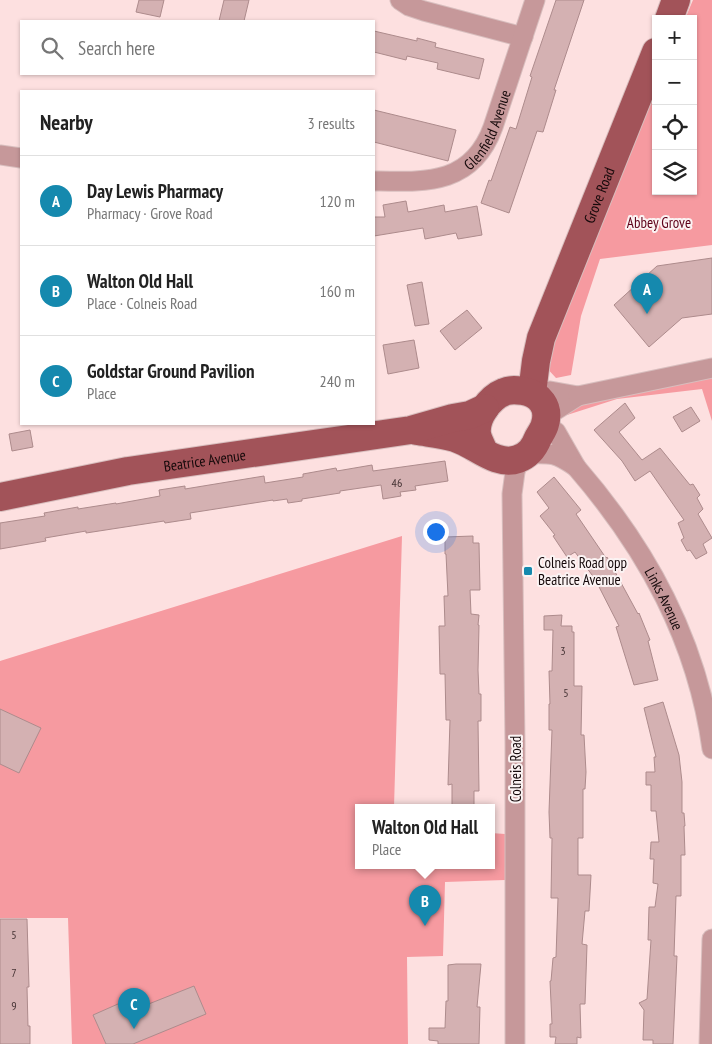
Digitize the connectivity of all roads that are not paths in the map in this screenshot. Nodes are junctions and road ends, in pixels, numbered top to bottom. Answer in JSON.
{"nodes":[{"id":1,"x":400,"y":0,"type":"edge"},
{"id":2,"x":535,"y":0,"type":"edge"},
{"id":3,"x":676,"y":0,"type":"edge"},
{"id":4,"x":670,"y":15,"type":"edge"},
{"id":5,"x":523,"y":37,"type":"junction"},
{"id":6,"x":653,"y":60,"type":"edge"},
{"id":7,"x":0,"y":155,"type":"edge"},
{"id":8,"x":20,"y":158,"type":"edge"},
{"id":9,"x":375,"y":181,"type":"edge"},
{"id":10,"x":541,"y":338,"type":"junction"},
{"id":11,"x":712,"y":368,"type":"edge"},
{"id":12,"x":493,"y":400,"type":"junction"},
{"id":13,"x":540,"y":408,"type":"junction"},
{"id":14,"x":411,"y":430,"type":"junction"},
{"id":15,"x":487,"y":454,"type":"junction"},
{"id":16,"x":523,"y":456,"type":"junction"},
{"id":17,"x":576,"y":467,"type":"junction"},
{"id":18,"x":512,"y":494,"type":"junction"},
{"id":19,"x":0,"y":497,"type":"edge"},
{"id":20,"x":712,"y":749,"type":"edge"},
{"id":21,"x":712,"y":939,"type":"edge"},
{"id":22,"x":515,"y":1044,"type":"edge"},
{"id":23,"x":709,"y":1044,"type":"edge"}],
"edges":[{"from":1,"to":5,"type":"street"},
{"from":2,"to":5,"type":"street","name":"Glenfield Avenue"},
{"from":3,"to":4,"type":"main road"},
{"from":5,"to":9,"type":"street","name":"Glenfield Avenue"},
{"from":6,"to":10,"type":"main road","name":"Grove Road"},
{"from":7,"to":8,"type":"street"},
{"from":10,"to":12,"type":"main road","name":"Grove Road"},
{"from":10,"to":13,"type":"main road","name":"Grove Road"},
{"from":11,"to":13,"type":"street"},
{"from":12,"to":13,"type":"main road"},
{"from":12,"to":14,"type":"main road","name":"Beatrice Avenue"},
{"from":12,"to":15,"type":"main road"},
{"from":13,"to":16,"type":"main road"},
{"from":13,"to":17,"type":"street","name":"Links Avenue"},
{"from":14,"to":15,"type":"main road","name":"Beatrice Avenue"},
{"from":14,"to":19,"type":"main road","name":"Beatrice Avenue"},
{"from":15,"to":16,"type":"main road"},
{"from":15,"to":18,"type":"street","name":"Colneis Road"},
{"from":16,"to":17,"type":"street","name":"Links Avenue"},
{"from":16,"to":18,"type":"street","name":"Colneis Road"},
{"from":17,"to":20,"type":"street","name":"Links Avenue"},
{"from":18,"to":22,"type":"street","name":"Colneis Road"},
{"from":21,"to":23,"type":"street"}]}
